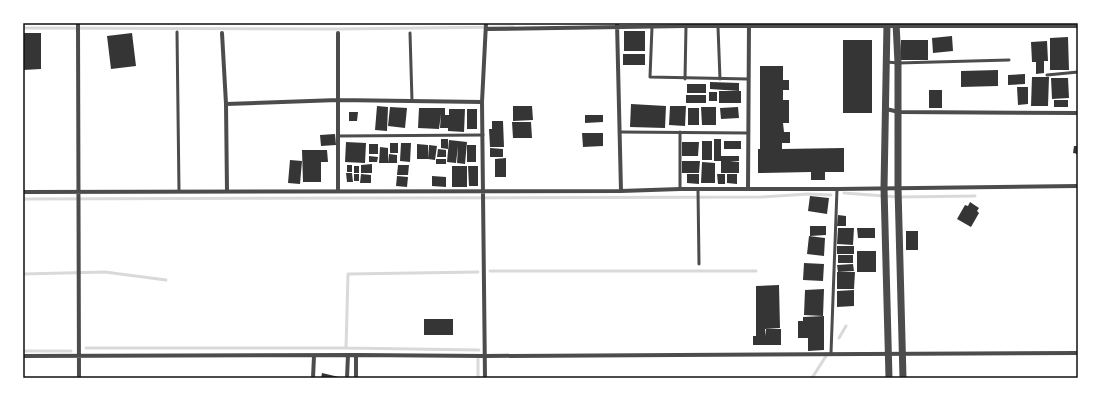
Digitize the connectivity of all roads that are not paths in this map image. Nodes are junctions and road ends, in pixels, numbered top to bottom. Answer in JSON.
{"nodes":[{"id":1,"x":78,"y":23,"type":"edge"},
{"id":2,"x":486,"y":23,"type":"edge"},
{"id":3,"x":617,"y":23,"type":"edge"},
{"id":4,"x":1024,"y":24,"type":"edge"},
{"id":5,"x":1055,"y":24,"type":"edge"},
{"id":6,"x":749,"y":25,"type":"edge"},
{"id":7,"x":892,"y":25,"type":"edge"},
{"id":8,"x":686,"y":26,"type":"junction"},
{"id":9,"x":1078,"y":26,"type":"edge"},
{"id":10,"x":652,"y":27,"type":"junction"},
{"id":11,"x":718,"y":27,"type":"junction"},
{"id":12,"x":617,"y":28,"type":"junction"},
{"id":13,"x":486,"y":29,"type":"junction"},
{"id":14,"x":177,"y":32,"type":"dead end"},
{"id":15,"x":222,"y":33,"type":"dead end"},
{"id":16,"x":338,"y":33,"type":"dead end"},
{"id":17,"x":410,"y":33,"type":"dead end"},
{"id":18,"x":1009,"y":60,"type":"dead end"},
{"id":19,"x":887,"y":62,"type":"junction"},
{"id":20,"x":898,"y":63,"type":"junction"},
{"id":21,"x":1078,"y":72,"type":"edge"},
{"id":22,"x":1047,"y":75,"type":"dead end"},
{"id":23,"x":748,"y":78,"type":"junction"},
{"id":24,"x":685,"y":79,"type":"junction"},
{"id":25,"x":720,"y":79,"type":"junction"},
{"id":26,"x":338,"y":100,"type":"junction"},
{"id":27,"x":412,"y":101,"type":"junction"},
{"id":28,"x":482,"y":102,"type":"junction"},
{"id":29,"x":226,"y":104,"type":"junction"},
{"id":30,"x":886,"y":109,"type":"junction"},
{"id":31,"x":899,"y":112,"type":"junction"},
{"id":32,"x":1078,"y":113,"type":"edge"},
{"id":33,"x":620,"y":132,"type":"junction"},
{"id":34,"x":680,"y":132,"type":"junction"},
{"id":35,"x":747,"y":133,"type":"junction"},
{"id":36,"x":483,"y":135,"type":"junction"},
{"id":37,"x":339,"y":136,"type":"junction"},
{"id":38,"x":1078,"y":186,"type":"edge"},
{"id":39,"x":884,"y":188,"type":"junction"},
{"id":40,"x":898,"y":188,"type":"junction"},
{"id":41,"x":680,"y":189,"type":"junction"},
{"id":42,"x":748,"y":189,"type":"junction"},
{"id":43,"x":836,"y":189,"type":"junction"},
{"id":44,"x":698,"y":190,"type":"junction"},
{"id":45,"x":78,"y":191,"type":"junction"},
{"id":46,"x":179,"y":191,"type":"junction"},
{"id":47,"x":227,"y":191,"type":"junction"},
{"id":48,"x":338,"y":191,"type":"junction"},
{"id":49,"x":482,"y":191,"type":"junction"},
{"id":50,"x":621,"y":191,"type":"junction"},
{"id":51,"x":23,"y":192,"type":"edge"},
{"id":52,"x":699,"y":264,"type":"dead end"},
{"id":53,"x":1078,"y":353,"type":"edge"},
{"id":54,"x":831,"y":354,"type":"junction"},
{"id":55,"x":903,"y":354,"type":"junction"},
{"id":56,"x":80,"y":355,"type":"junction"},
{"id":57,"x":348,"y":355,"type":"junction"},
{"id":58,"x":356,"y":355,"type":"junction"},
{"id":59,"x":889,"y":355,"type":"junction"},
{"id":60,"x":23,"y":356,"type":"edge"},
{"id":61,"x":314,"y":356,"type":"junction"},
{"id":62,"x":485,"y":356,"type":"junction"},
{"id":63,"x":79,"y":378,"type":"edge"},
{"id":64,"x":313,"y":378,"type":"edge"},
{"id":65,"x":347,"y":378,"type":"edge"},
{"id":66,"x":356,"y":378,"type":"edge"},
{"id":67,"x":485,"y":378,"type":"edge"},
{"id":68,"x":889,"y":378,"type":"edge"},
{"id":69,"x":903,"y":378,"type":"edge"}],
"edges":[{"from":1,"to":45,"type":"street"},
{"from":2,"to":13,"type":"street"},
{"from":3,"to":12,"type":"street"},
{"from":4,"to":5,"type":"street"},
{"from":4,"to":7,"type":"street"},
{"from":5,"to":9,"type":"street"},
{"from":6,"to":7,"type":"street"},
{"from":6,"to":11,"type":"street"},
{"from":6,"to":23,"type":"street"},
{"from":7,"to":19,"type":"street"},
{"from":7,"to":20,"type":"street"},
{"from":8,"to":10,"type":"street"},
{"from":8,"to":11,"type":"street"},
{"from":8,"to":24,"type":"lane"},
{"from":10,"to":12,"type":"street"},
{"from":10,"to":24,"type":"lane"},
{"from":11,"to":25,"type":"lane"},
{"from":12,"to":13,"type":"street"},
{"from":12,"to":33,"type":"street"},
{"from":13,"to":28,"type":"street"},
{"from":14,"to":46,"type":"lane"},
{"from":15,"to":29,"type":"street"},
{"from":16,"to":26,"type":"street"},
{"from":17,"to":27,"type":"lane"},
{"from":18,"to":20,"type":"lane"},
{"from":19,"to":20,"type":"lane"},
{"from":19,"to":30,"type":"street"},
{"from":20,"to":31,"type":"street"},
{"from":21,"to":22,"type":"lane"},
{"from":23,"to":25,"type":"lane"},
{"from":23,"to":35,"type":"street"},
{"from":24,"to":25,"type":"lane"},
{"from":26,"to":27,"type":"street"},
{"from":26,"to":29,"type":"street"},
{"from":26,"to":37,"type":"street"},
{"from":27,"to":28,"type":"street"},
{"from":28,"to":36,"type":"street"},
{"from":29,"to":47,"type":"street"},
{"from":30,"to":31,"type":"street"},
{"from":30,"to":39,"type":"street"},
{"from":31,"to":32,"type":"street"},
{"from":31,"to":40,"type":"street"},
{"from":33,"to":34,"type":"lane"},
{"from":33,"to":50,"type":"street"},
{"from":34,"to":35,"type":"lane"},
{"from":34,"to":41,"type":"lane"},
{"from":35,"to":42,"type":"street"},
{"from":36,"to":37,"type":"lane"},
{"from":36,"to":49,"type":"street"},
{"from":37,"to":48,"type":"street"},
{"from":38,"to":40,"type":"street"},
{"from":39,"to":40,"type":"street"},
{"from":39,"to":43,"type":"street"},
{"from":39,"to":59,"type":"street"},
{"from":40,"to":55,"type":"street"},
{"from":41,"to":44,"type":"street"},
{"from":41,"to":50,"type":"street"},
{"from":42,"to":43,"type":"street"},
{"from":42,"to":44,"type":"street"},
{"from":43,"to":54,"type":"lane"},
{"from":44,"to":52,"type":"lane"},
{"from":45,"to":46,"type":"street"},
{"from":45,"to":51,"type":"street"},
{"from":45,"to":56,"type":"street"},
{"from":46,"to":47,"type":"street"},
{"from":47,"to":48,"type":"street"},
{"from":48,"to":49,"type":"street"},
{"from":49,"to":50,"type":"street"},
{"from":49,"to":62,"type":"street"},
{"from":53,"to":55,"type":"street"},
{"from":54,"to":59,"type":"street"},
{"from":54,"to":62,"type":"street"},
{"from":55,"to":59,"type":"street"},
{"from":55,"to":69,"type":"street"},
{"from":56,"to":60,"type":"street"},
{"from":56,"to":61,"type":"street"},
{"from":56,"to":63,"type":"street"},
{"from":57,"to":58,"type":"street"},
{"from":57,"to":61,"type":"street"},
{"from":57,"to":65,"type":"street"},
{"from":58,"to":62,"type":"street"},
{"from":58,"to":66,"type":"street"},
{"from":59,"to":68,"type":"street"},
{"from":61,"to":64,"type":"street"},
{"from":62,"to":67,"type":"street"}]}
